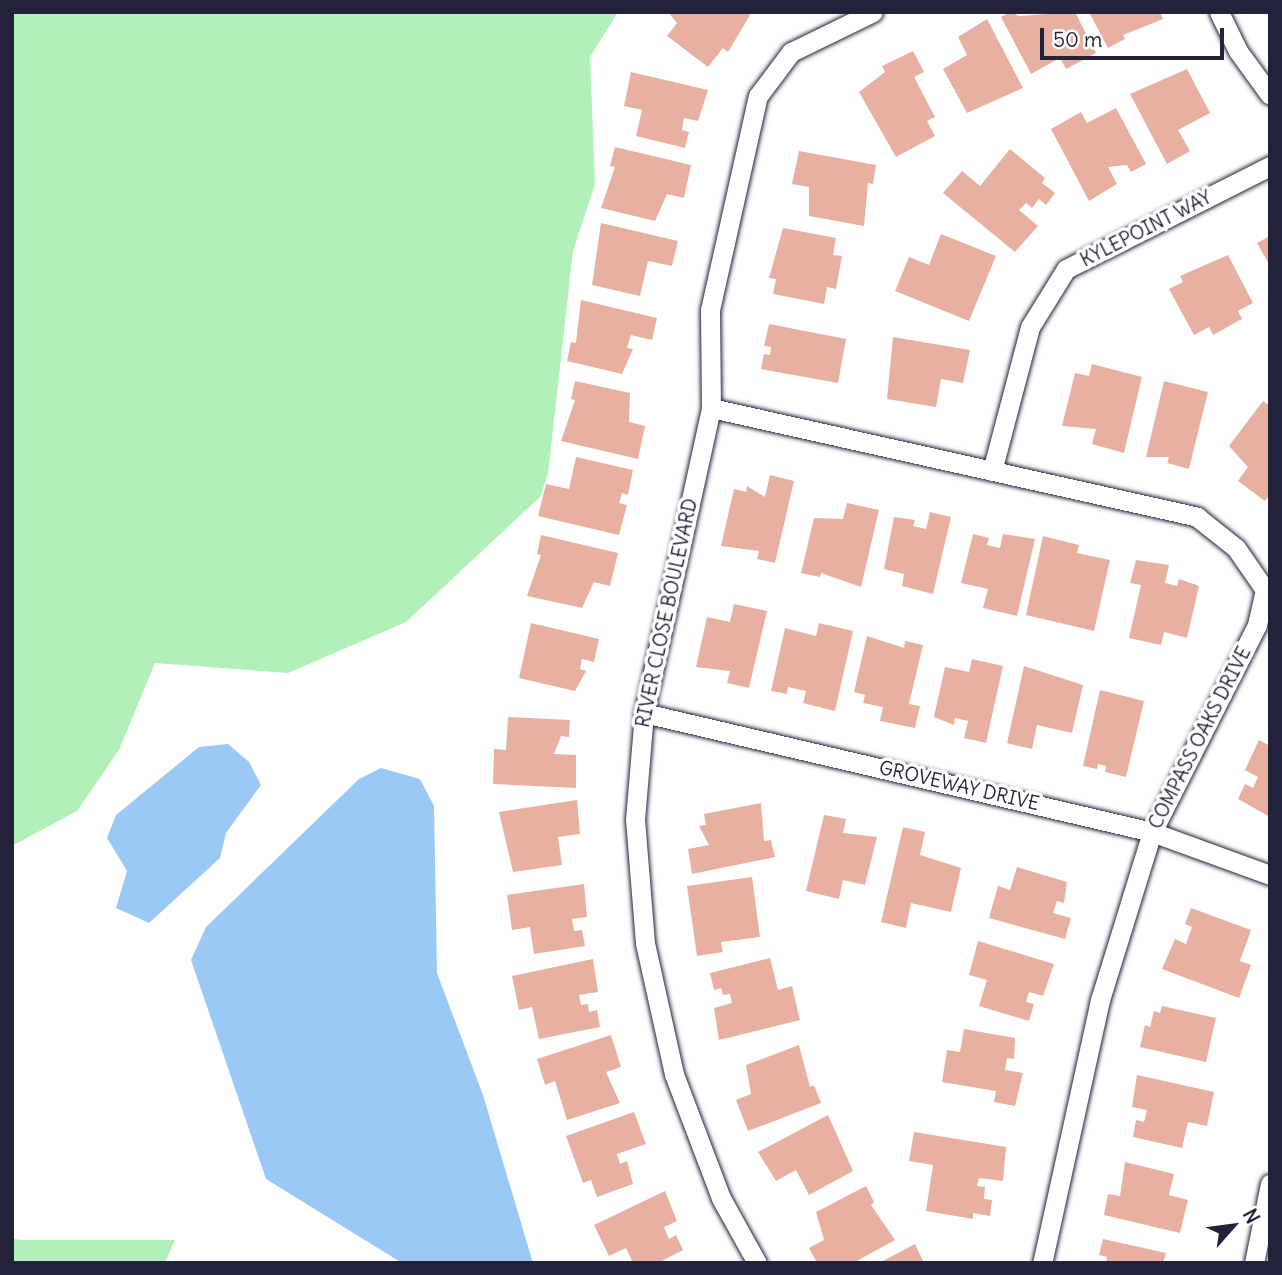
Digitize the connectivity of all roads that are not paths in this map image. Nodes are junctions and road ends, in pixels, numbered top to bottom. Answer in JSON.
{"nodes":[{"id":1,"x":873,"y":12,"type":"edge"},
{"id":2,"x":1219,"y":12,"type":"edge"},
{"id":3,"x":1270,"y":95,"type":"edge"},
{"id":4,"x":1270,"y":166,"type":"edge"},
{"id":5,"x":711,"y":408,"type":"junction"},
{"id":6,"x":992,"y":471,"type":"junction"},
{"id":7,"x":644,"y":713,"type":"junction"},
{"id":8,"x":1152,"y":832,"type":"junction"},
{"id":9,"x":1270,"y":875,"type":"edge"},
{"id":10,"x":1270,"y":1184,"type":"edge"},
{"id":11,"x":757,"y":1263,"type":"edge"},
{"id":12,"x":1042,"y":1263,"type":"edge"},
{"id":13,"x":1254,"y":1263,"type":"edge"}],
"edges":[{"from":1,"to":5,"type":"street","name":"RIVER CLOSE BOULEVARD"},
{"from":2,"to":3,"type":"street"},
{"from":4,"to":6,"type":"street","name":"KYLEPOINT WAY"},
{"from":5,"to":6,"type":"street","name":"COMPASS OAKS DRIVE"},
{"from":5,"to":7,"type":"street","name":"RIVER CLOSE BOULEVARD"},
{"from":6,"to":8,"type":"street","name":"COMPASS OAKS DRIVE"},
{"from":7,"to":8,"type":"street","name":"GROVEWAY DRIVE"},
{"from":7,"to":11,"type":"street","name":"RIVER CLOSE BOULEVARD"},
{"from":8,"to":9,"type":"street","name":"GROVEWAY DRIVE"},
{"from":8,"to":12,"type":"street","name":"COMPASS OAKS DRIVE"},
{"from":10,"to":13,"type":"street"}]}
